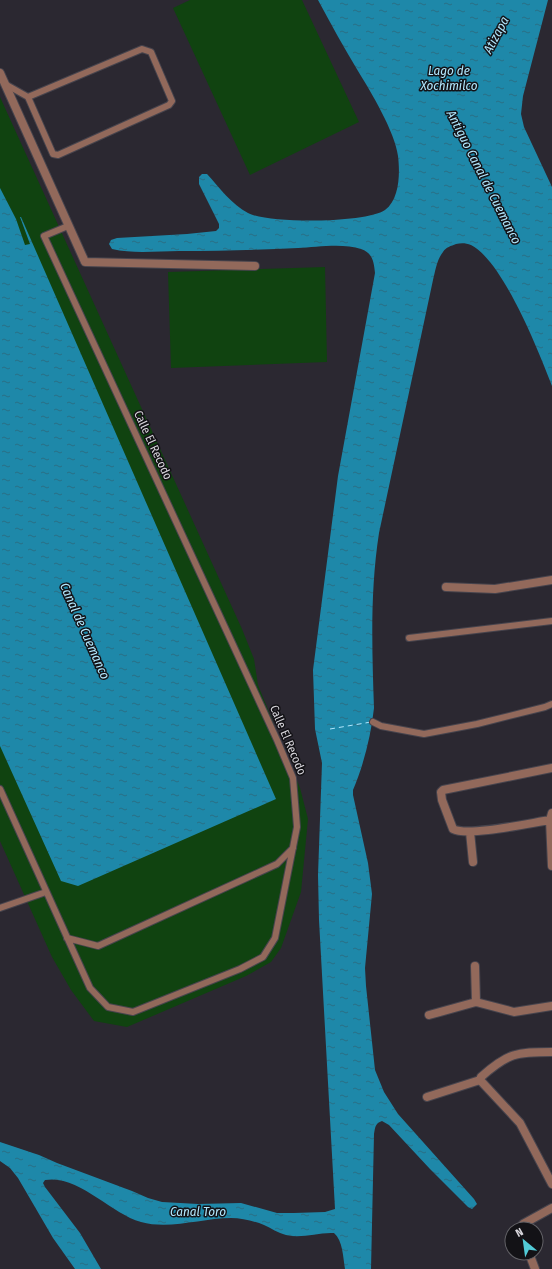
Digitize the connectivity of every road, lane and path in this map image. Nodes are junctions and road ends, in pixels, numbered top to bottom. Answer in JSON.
{"nodes":[{"id":1,"x":0,"y":73,"type":"edge"},
{"id":2,"x":5,"y":84,"type":"junction"},
{"id":3,"x":28,"y":97,"type":"junction"},
{"id":4,"x":68,"y":226,"type":"junction"},
{"id":5,"x":255,"y":266,"type":"dead end"},
{"id":6,"x":552,"y":580,"type":"edge"},
{"id":7,"x":446,"y":588,"type":"dead end"},
{"id":8,"x":552,"y":621,"type":"edge"},
{"id":9,"x":409,"y":638,"type":"dead end"},
{"id":10,"x":552,"y":704,"type":"edge"},
{"id":11,"x":373,"y":722,"type":"dead end"},
{"id":12,"x":552,"y":768,"type":"edge"},
{"id":13,"x":0,"y":789,"type":"edge"},
{"id":14,"x":551,"y":816,"type":"edge"},
{"id":15,"x":470,"y":832,"type":"junction"},
{"id":16,"x":293,"y":848,"type":"junction"},
{"id":17,"x":473,"y":862,"type":"dead end"},
{"id":18,"x":552,"y":866,"type":"edge"},
{"id":19,"x":46,"y":892,"type":"junction"},
{"id":20,"x":0,"y":908,"type":"edge"},
{"id":21,"x":67,"y":938,"type":"junction"},
{"id":22,"x":475,"y":966,"type":"dead end"},
{"id":23,"x":476,"y":1002,"type":"junction"},
{"id":24,"x":552,"y":1006,"type":"edge"},
{"id":25,"x":429,"y":1015,"type":"dead end"},
{"id":26,"x":552,"y":1052,"type":"edge"},
{"id":27,"x":480,"y":1080,"type":"junction"},
{"id":28,"x":427,"y":1097,"type":"dead end"},
{"id":29,"x":552,"y":1184,"type":"edge"},
{"id":30,"x":552,"y":1208,"type":"edge"},
{"id":31,"x":532,"y":1221,"type":"edge"}],
"edges":[{"from":1,"to":2,"type":"street"},
{"from":2,"to":3,"type":"lane"},
{"from":2,"to":4,"type":"street"},
{"from":3,"to":3,"type":"lane"},
{"from":4,"to":5,"type":"street"},
{"from":4,"to":16,"type":"lane","name":"Calle El Recodo"},
{"from":6,"to":7,"type":"street"},
{"from":8,"to":9,"type":"lane"},
{"from":10,"to":11,"type":"lane"},
{"from":12,"to":15,"type":"street"},
{"from":13,"to":19,"type":"lane","name":"Calle El Recodo"},
{"from":14,"to":15,"type":"street"},
{"from":14,"to":18,"type":"street"},
{"from":15,"to":17,"type":"street"},
{"from":16,"to":21,"type":"lane"},
{"from":16,"to":21,"type":"lane","name":"Calle El Recodo"},
{"from":19,"to":20,"type":"lane"},
{"from":19,"to":21,"type":"lane","name":"Calle El Recodo"},
{"from":22,"to":23,"type":"street"},
{"from":23,"to":24,"type":"street"},
{"from":23,"to":25,"type":"street"},
{"from":26,"to":27,"type":"street"},
{"from":27,"to":28,"type":"street"},
{"from":27,"to":29,"type":"street"},
{"from":30,"to":31,"type":"street"}]}
